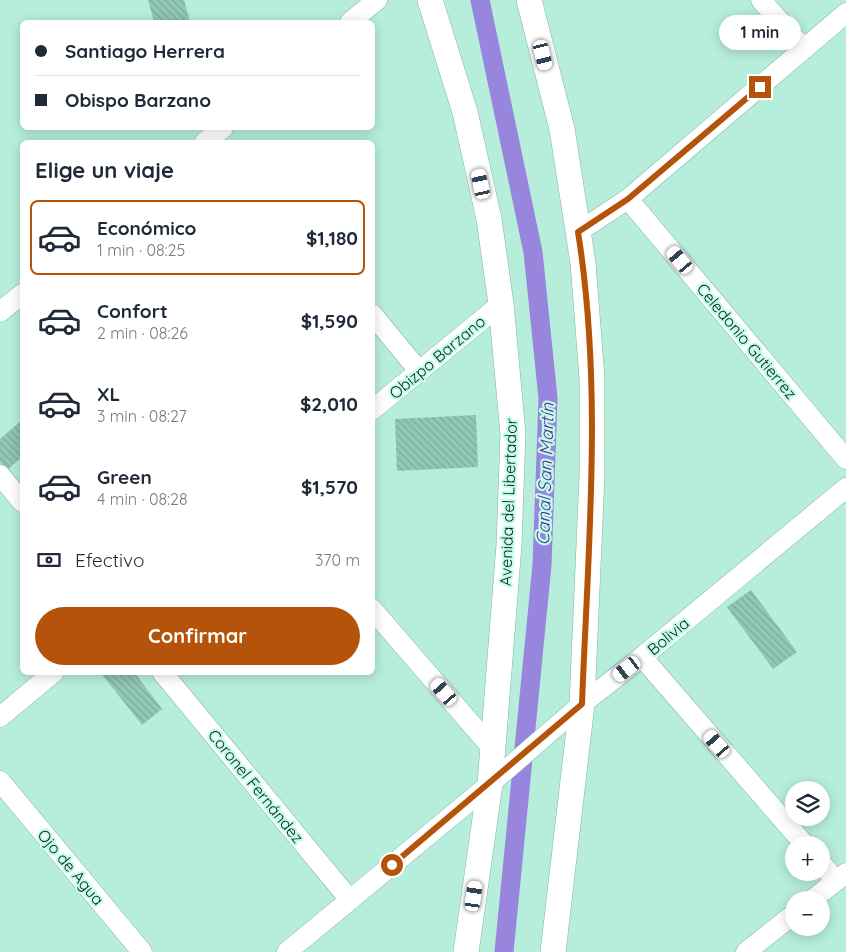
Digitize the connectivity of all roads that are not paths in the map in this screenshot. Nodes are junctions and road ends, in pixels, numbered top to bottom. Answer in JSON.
{"nodes":[{"id":1,"x":377,"y":0,"type":"edge"},
{"id":2,"x":430,"y":0,"type":"edge"},
{"id":3,"x":529,"y":0,"type":"edge"},
{"id":4,"x":761,"y":0,"type":"edge"},
{"id":5,"x":846,"y":13,"type":"edge"},
{"id":6,"x":352,"y":20,"type":"edge"},
{"id":7,"x":804,"y":49,"type":"junction"},
{"id":8,"x":226,"y":133,"type":"edge"},
{"id":9,"x":210,"y":140,"type":"edge"},
{"id":10,"x":628,"y":199,"type":"junction"},
{"id":11,"x":578,"y":232,"type":"junction"},
{"id":12,"x":20,"y":296,"type":"edge"},
{"id":13,"x":501,"y":304,"type":"junction"},
{"id":14,"x":0,"y":312,"type":"edge"},
{"id":15,"x":375,"y":318,"type":"edge"},
{"id":16,"x":419,"y":371,"type":"junction"},
{"id":17,"x":375,"y":408,"type":"edge"},
{"id":18,"x":846,"y":459,"type":"edge"},
{"id":19,"x":0,"y":475,"type":"edge"},
{"id":20,"x":846,"y":488,"type":"edge"},
{"id":21,"x":20,"y":500,"type":"edge"},
{"id":22,"x":375,"y":612,"type":"edge"},
{"id":23,"x":642,"y":657,"type":"junction"},
{"id":24,"x":50,"y":675,"type":"edge"},
{"id":25,"x":164,"y":675,"type":"edge"},
{"id":26,"x":582,"y":704,"type":"junction"},
{"id":27,"x":0,"y":717,"type":"edge"},
{"id":28,"x":492,"y":748,"type":"junction"},
{"id":29,"x":0,"y":781,"type":"edge"},
{"id":30,"x":490,"y":784,"type":"junction"},
{"id":31,"x":797,"y":836,"type":"edge"},
{"id":32,"x":830,"y":869,"type":"edge"},
{"id":33,"x":841,"y":877,"type":"edge"},
{"id":34,"x":823,"y":891,"type":"edge"},
{"id":35,"x":350,"y":900,"type":"junction"},
{"id":36,"x":785,"y":921,"type":"edge"},
{"id":37,"x":142,"y":952,"type":"edge"},
{"id":38,"x":287,"y":952,"type":"edge"},
{"id":39,"x":466,"y":952,"type":"edge"},
{"id":40,"x":553,"y":952,"type":"edge"},
{"id":41,"x":746,"y":952,"type":"edge"}],
"edges":[{"from":1,"to":6,"type":"street"},
{"from":2,"to":13,"type":"street","name":"Avenida del Libertador"},
{"from":3,"to":11,"type":"street"},
{"from":4,"to":7,"type":"street"},
{"from":5,"to":7,"type":"street"},
{"from":7,"to":10,"type":"street"},
{"from":8,"to":9,"type":"street"},
{"from":10,"to":11,"type":"street"},
{"from":10,"to":18,"type":"street","name":"Celedonio Gutierrez"},
{"from":11,"to":26,"type":"street"},
{"from":12,"to":14,"type":"street"},
{"from":13,"to":16,"type":"street","name":"Obizpo Barzano"},
{"from":13,"to":28,"type":"street","name":"Avenida del Libertador"},
{"from":15,"to":16,"type":"street"},
{"from":16,"to":17,"type":"street","name":"Obizpo Barzano"},
{"from":19,"to":21,"type":"street"},
{"from":20,"to":23,"type":"street","name":"Bolivia"},
{"from":22,"to":28,"type":"street"},
{"from":23,"to":26,"type":"street","name":"Bolivia"},
{"from":23,"to":31,"type":"street"},
{"from":24,"to":27,"type":"street"},
{"from":25,"to":35,"type":"street","name":"Coronel Fernández"},
{"from":26,"to":30,"type":"street","name":"Bolivia"},
{"from":26,"to":40,"type":"street"},
{"from":28,"to":30,"type":"street","name":"Avenida del Libertador"},
{"from":29,"to":37,"type":"street","name":"Ojo de Agua"},
{"from":30,"to":35,"type":"street","name":"Bolivia"},
{"from":30,"to":39,"type":"street","name":"Avenida del Libertador"},
{"from":32,"to":33,"type":"street"},
{"from":33,"to":34,"type":"street"},
{"from":35,"to":38,"type":"street","name":"Bolivia"},
{"from":36,"to":41,"type":"street"}]}
